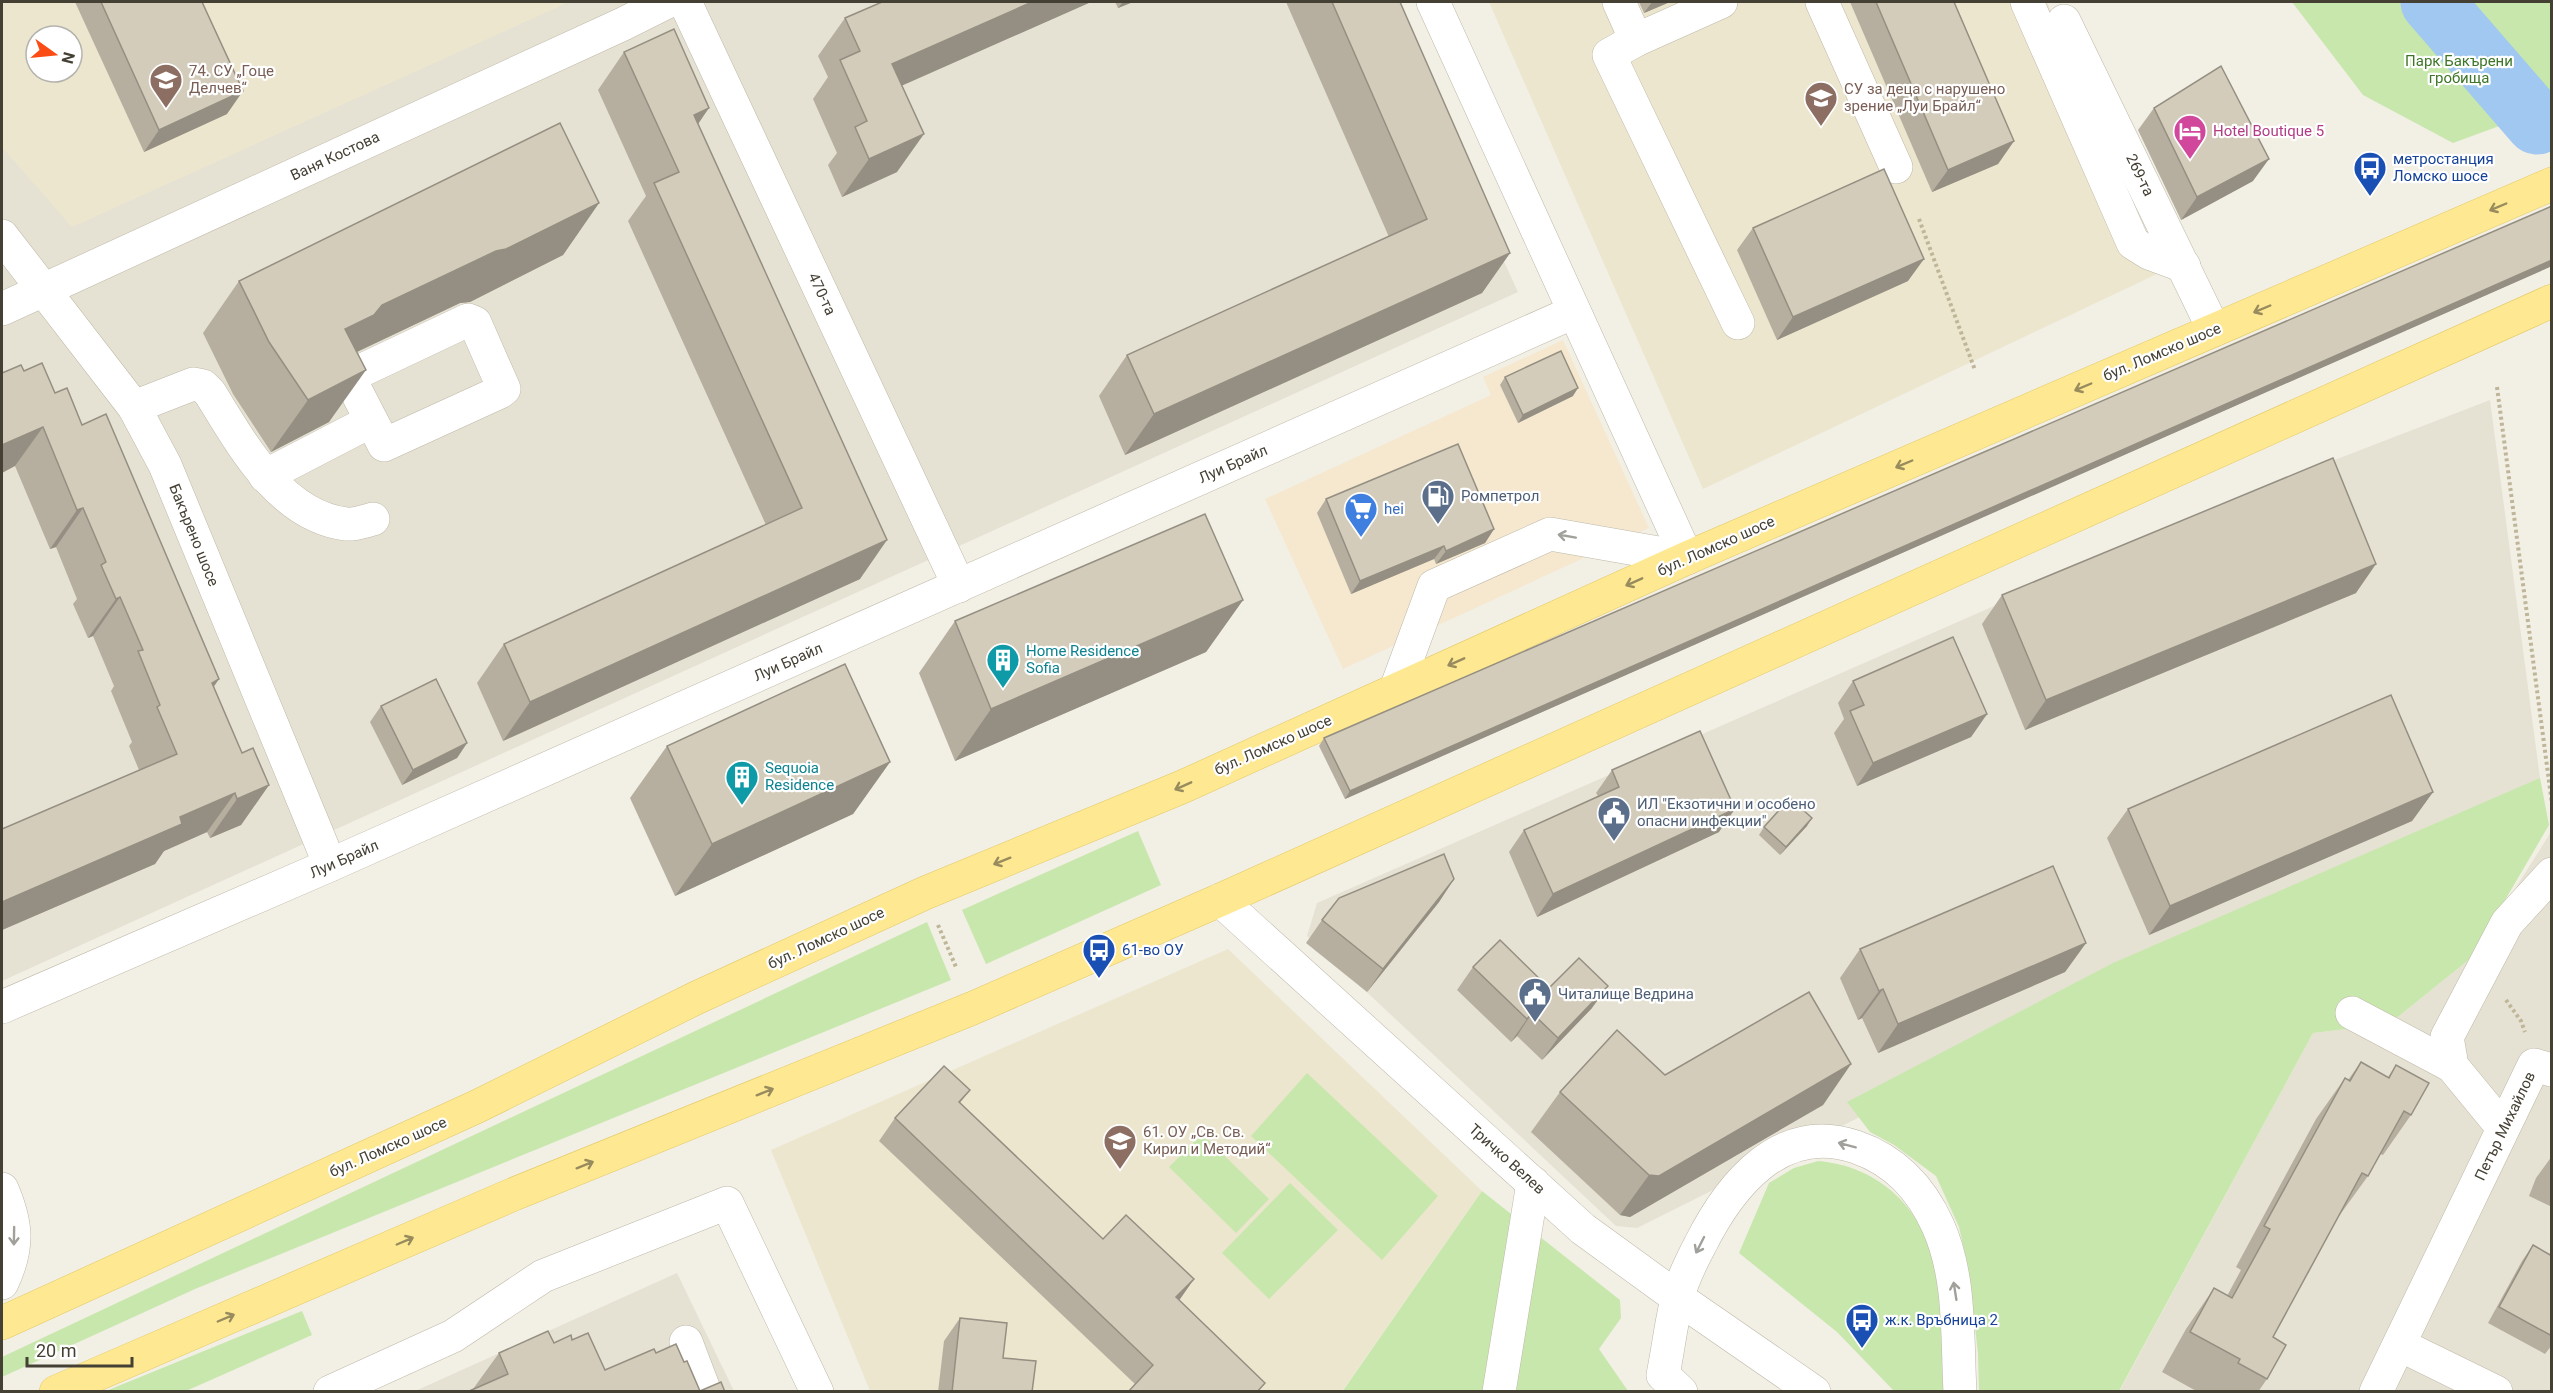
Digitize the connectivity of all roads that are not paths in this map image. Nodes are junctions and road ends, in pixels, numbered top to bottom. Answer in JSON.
{"nodes":[{"id":1,"x":667,"y":2,"type":"edge"},
{"id":2,"x":685,"y":2,"type":"edge"},
{"id":3,"x":1433,"y":2,"type":"edge"},
{"id":4,"x":1619,"y":2,"type":"edge"},
{"id":5,"x":1721,"y":2,"type":"edge"},
{"id":6,"x":1822,"y":2,"type":"edge"},
{"id":7,"x":2028,"y":2,"type":"edge"},
{"id":8,"x":2064,"y":21,"type":"dead end"},
{"id":9,"x":1636,"y":40,"type":"junction"},
{"id":10,"x":1896,"y":167,"type":"dead end"},
{"id":11,"x":2552,"y":184,"type":"edge"},
{"id":12,"x":2,"y":236,"type":"edge"},
{"id":13,"x":2184,"y":266,"type":"junction"},
{"id":14,"x":45,"y":289,"type":"junction"},
{"id":15,"x":2552,"y":301,"type":"edge"},
{"id":16,"x":2,"y":309,"type":"edge"},
{"id":17,"x":1574,"y":312,"type":"junction"},
{"id":18,"x":1738,"y":323,"type":"dead end"},
{"id":19,"x":2214,"y":330,"type":"junction"},
{"id":20,"x":134,"y":407,"type":"junction"},
{"id":21,"x":371,"y":421,"type":"junction"},
{"id":22,"x":265,"y":476,"type":"junction"},
{"id":23,"x":373,"y":519,"type":"dead end"},
{"id":24,"x":1687,"y":558,"type":"junction"},
{"id":25,"x":959,"y":586,"type":"junction"},
{"id":26,"x":1396,"y":689,"type":"junction"},
{"id":27,"x":330,"y":865,"type":"junction"},
{"id":28,"x":2552,"y":874,"type":"edge"},
{"id":29,"x":1220,"y":900,"type":"junction"},
{"id":30,"x":2,"y":1007,"type":"edge"},
{"id":31,"x":2352,"y":1013,"type":"dead end"},
{"id":32,"x":2452,"y":1066,"type":"junction"},
{"id":33,"x":2543,"y":1067,"type":"edge"},
{"id":34,"x":2503,"y":1128,"type":"junction"},
{"id":35,"x":1533,"y":1183,"type":"junction"},
{"id":36,"x":2,"y":1189,"type":"edge"},
{"id":37,"x":2,"y":1283,"type":"edge"},
{"id":38,"x":1678,"y":1298,"type":"junction"},
{"id":39,"x":2,"y":1323,"type":"edge"},
{"id":40,"x":686,"y":1342,"type":"dead end"},
{"id":41,"x":2400,"y":1345,"type":"junction"},
{"id":42,"x":57,"y":1392,"type":"edge"},
{"id":43,"x":330,"y":1392,"type":"edge"},
{"id":44,"x":705,"y":1392,"type":"edge"},
{"id":45,"x":817,"y":1392,"type":"edge"},
{"id":46,"x":1499,"y":1392,"type":"edge"},
{"id":47,"x":1681,"y":1392,"type":"edge"},
{"id":48,"x":1814,"y":1392,"type":"edge"},
{"id":49,"x":1960,"y":1392,"type":"edge"},
{"id":50,"x":2376,"y":1392,"type":"edge"},
{"id":51,"x":2496,"y":1392,"type":"edge"}],
"edges":[{"from":1,"to":14,"type":"street","name":"Ваня Костова"},
{"from":2,"to":25,"type":"street","name":"470-та"},
{"from":3,"to":17,"type":"street"},
{"from":4,"to":9,"type":"street"},
{"from":5,"to":9,"type":"street"},
{"from":6,"to":10,"type":"street"},
{"from":7,"to":13,"type":"street"},
{"from":8,"to":13,"type":"street","name":"269-та"},
{"from":9,"to":18,"type":"street"},
{"from":11,"to":19,"type":"main road","name":"бул. Ломско шосе","one_way":true},
{"from":12,"to":14,"type":"street","name":"Бакърено шосе"},
{"from":13,"to":19,"type":"street","name":"269-та"},
{"from":14,"to":16,"type":"street","name":"Ваня Костова"},
{"from":14,"to":20,"type":"street","name":"Бакърено шосе"},
{"from":15,"to":29,"type":"main road"},
{"from":17,"to":24,"type":"street"},
{"from":17,"to":25,"type":"street","name":"Луи Брайл"},
{"from":19,"to":24,"type":"main road","name":"бул. Ломско шосе","one_way":true},
{"from":20,"to":22,"type":"street"},
{"from":20,"to":27,"type":"street","name":"Бакърено шосе"},
{"from":21,"to":21,"type":"street"},
{"from":21,"to":22,"type":"street"},
{"from":22,"to":23,"type":"street"},
{"from":24,"to":26,"type":"main road","name":"бул. Ломско шосе","one_way":true},
{"from":24,"to":26,"type":"street","one_way":true},
{"from":25,"to":27,"type":"street","name":"Луи Брайл"},
{"from":26,"to":39,"type":"main road","name":"бул. Ломско шосе","one_way":true},
{"from":27,"to":30,"type":"street","name":"Луи Брайл"},
{"from":28,"to":32,"type":"street"},
{"from":29,"to":35,"type":"street","name":"Тричко Велев"},
{"from":42,"to":29,"type":"main road","one_way":true},
{"from":31,"to":32,"type":"street"},
{"from":32,"to":34,"type":"street"},
{"from":33,"to":34,"type":"street","name":"Петър Михайлов"},
{"from":34,"to":41,"type":"street","name":"Петър Михайлов"},
{"from":35,"to":38,"type":"street","name":"Тричко Велев"},
{"from":35,"to":46,"type":"street"},
{"from":36,"to":37,"type":"street","one_way":true},
{"from":38,"to":47,"type":"street"},
{"from":38,"to":48,"type":"street","name":"Тричко Велев"},
{"from":49,"to":38,"type":"street","one_way":true},
{"from":40,"to":44,"type":"street"},
{"from":41,"to":50,"type":"street","name":"Петър Михайлов"},
{"from":41,"to":51,"type":"street"},
{"from":43,"to":45,"type":"street"}]}
